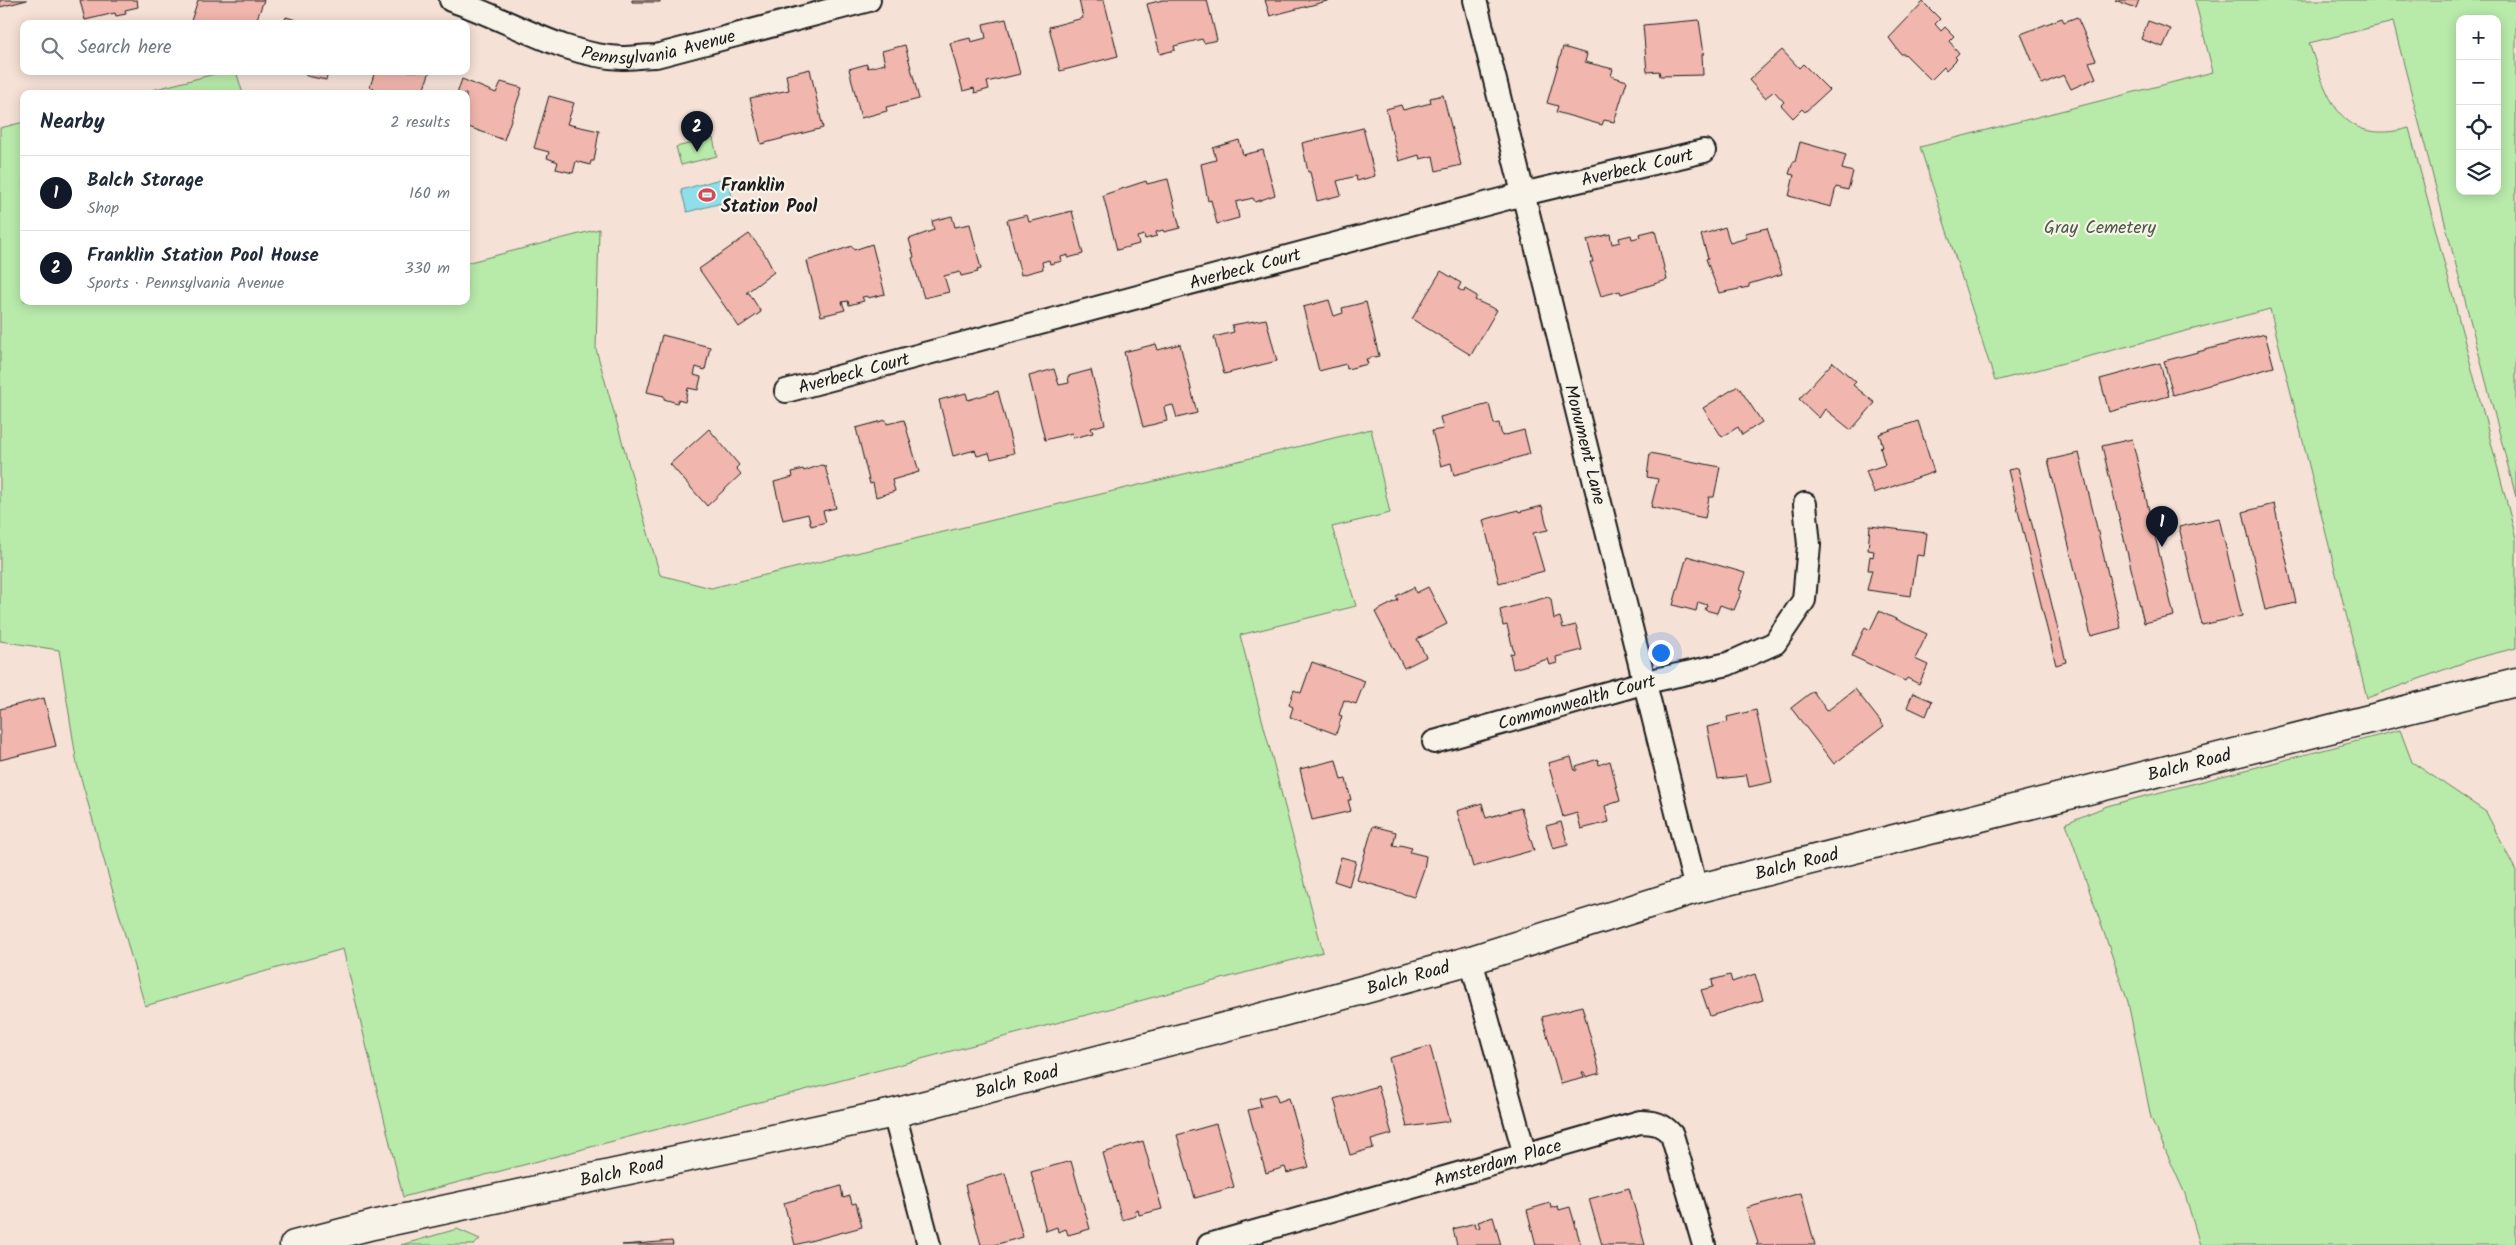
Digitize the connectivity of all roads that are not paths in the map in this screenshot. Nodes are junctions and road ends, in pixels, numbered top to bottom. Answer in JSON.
{"nodes":[{"id":1,"x":451,"y":0,"type":"edge"},
{"id":2,"x":1475,"y":0,"type":"edge"},
{"id":3,"x":861,"y":1,"type":"edge"},
{"id":4,"x":476,"y":4,"type":"edge"},
{"id":5,"x":1704,"y":151,"type":"dead end"},
{"id":6,"x":1523,"y":194,"type":"junction"},
{"id":7,"x":786,"y":390,"type":"dead end"},
{"id":8,"x":1805,"y":504,"type":"dead end"},
{"id":9,"x":1646,"y":682,"type":"junction"},
{"id":10,"x":2516,"y":682,"type":"edge"},
{"id":11,"x":1434,"y":742,"type":"dead end"},
{"id":12,"x":1696,"y":889,"type":"junction"},
{"id":13,"x":1471,"y":960,"type":"junction"},
{"id":14,"x":894,"y":1113,"type":"junction"},
{"id":15,"x":1525,"y":1155,"type":"junction"},
{"id":16,"x":294,"y":1245,"type":"edge"},
{"id":17,"x":929,"y":1245,"type":"edge"},
{"id":18,"x":1209,"y":1245,"type":"edge"},
{"id":19,"x":1704,"y":1245,"type":"edge"}],
"edges":[{"from":1,"to":4,"type":"street","name":"Pennsylvania Avenue"},
{"from":2,"to":6,"type":"street","name":"Monument Lane"},
{"from":3,"to":4,"type":"street","name":"Pennsylvania Avenue"},
{"from":5,"to":6,"type":"street","name":"Averbeck Court"},
{"from":6,"to":7,"type":"street","name":"Averbeck Court"},
{"from":6,"to":9,"type":"street","name":"Monument Lane"},
{"from":8,"to":9,"type":"street","name":"Commonwealth Court"},
{"from":9,"to":11,"type":"street","name":"Commonwealth Court"},
{"from":9,"to":12,"type":"street","name":"Monument Lane"},
{"from":10,"to":12,"type":"street","name":"Balch Road"},
{"from":12,"to":13,"type":"street","name":"Balch Road"},
{"from":13,"to":14,"type":"street","name":"Balch Road"},
{"from":13,"to":15,"type":"street"},
{"from":14,"to":16,"type":"street","name":"Balch Road"},
{"from":14,"to":17,"type":"street"},
{"from":15,"to":18,"type":"street","name":"Amsterdam Place"},
{"from":15,"to":19,"type":"street","name":"Amsterdam Place"}]}
